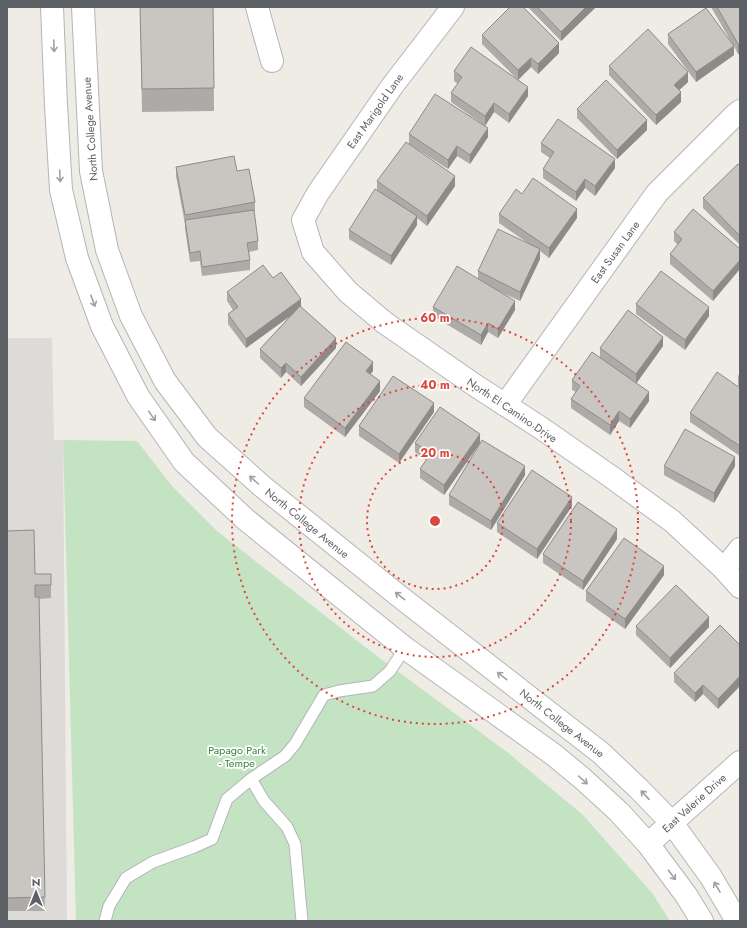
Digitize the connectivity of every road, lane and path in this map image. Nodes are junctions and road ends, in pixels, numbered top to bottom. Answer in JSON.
{"nodes":[{"id":1,"x":52,"y":7,"type":"edge"},
{"id":2,"x":83,"y":7,"type":"edge"},
{"id":3,"x":256,"y":7,"type":"edge"},
{"id":4,"x":453,"y":7,"type":"edge"},
{"id":5,"x":272,"y":61,"type":"dead end"},
{"id":6,"x":740,"y":112,"type":"edge"},
{"id":7,"x":303,"y":220,"type":"joint"},
{"id":8,"x":505,"y":405,"type":"junction"},
{"id":9,"x":740,"y":549,"type":"edge"},
{"id":10,"x":724,"y":569,"type":"junction"},
{"id":11,"x":740,"y":586,"type":"edge"},
{"id":12,"x":405,"y":648,"type":"junction"},
{"id":13,"x":740,"y":762,"type":"edge"},
{"id":14,"x":252,"y":779,"type":"junction"},
{"id":15,"x":672,"y":823,"type":"junction"},
{"id":16,"x":648,"y":844,"type":"junction"},
{"id":17,"x":105,"y":921,"type":"edge"},
{"id":18,"x":302,"y":921,"type":"edge"},
{"id":19,"x":702,"y":921,"type":"edge"},
{"id":20,"x":737,"y":921,"type":"edge"}],
"edges":[{"from":1,"to":12,"type":"street","one_way":true},
{"from":15,"to":2,"type":"street","name":"North College Avenue","one_way":true},
{"from":3,"to":5,"type":"street"},
{"from":4,"to":7,"type":"street","name":"East Marigold Lane"},
{"from":6,"to":8,"type":"street","name":"East Susan Lane"},
{"from":7,"to":8,"type":"street","name":"North El Camino Drive"},
{"from":8,"to":10,"type":"street","name":"North El Camino Drive"},
{"from":9,"to":10,"type":"street"},
{"from":10,"to":11,"type":"street","name":"North El Camino Drive"},
{"from":12,"to":14,"type":"lane"},
{"from":12,"to":16,"type":"street","one_way":true},
{"from":13,"to":15,"type":"street","name":"East Valerie Drive"},
{"from":14,"to":17,"type":"lane"},
{"from":14,"to":18,"type":"lane"},
{"from":15,"to":16,"type":"street","name":"East Valerie Drive"},
{"from":20,"to":15,"type":"street","name":"North College Avenue","one_way":true},
{"from":16,"to":19,"type":"street","one_way":true}]}
